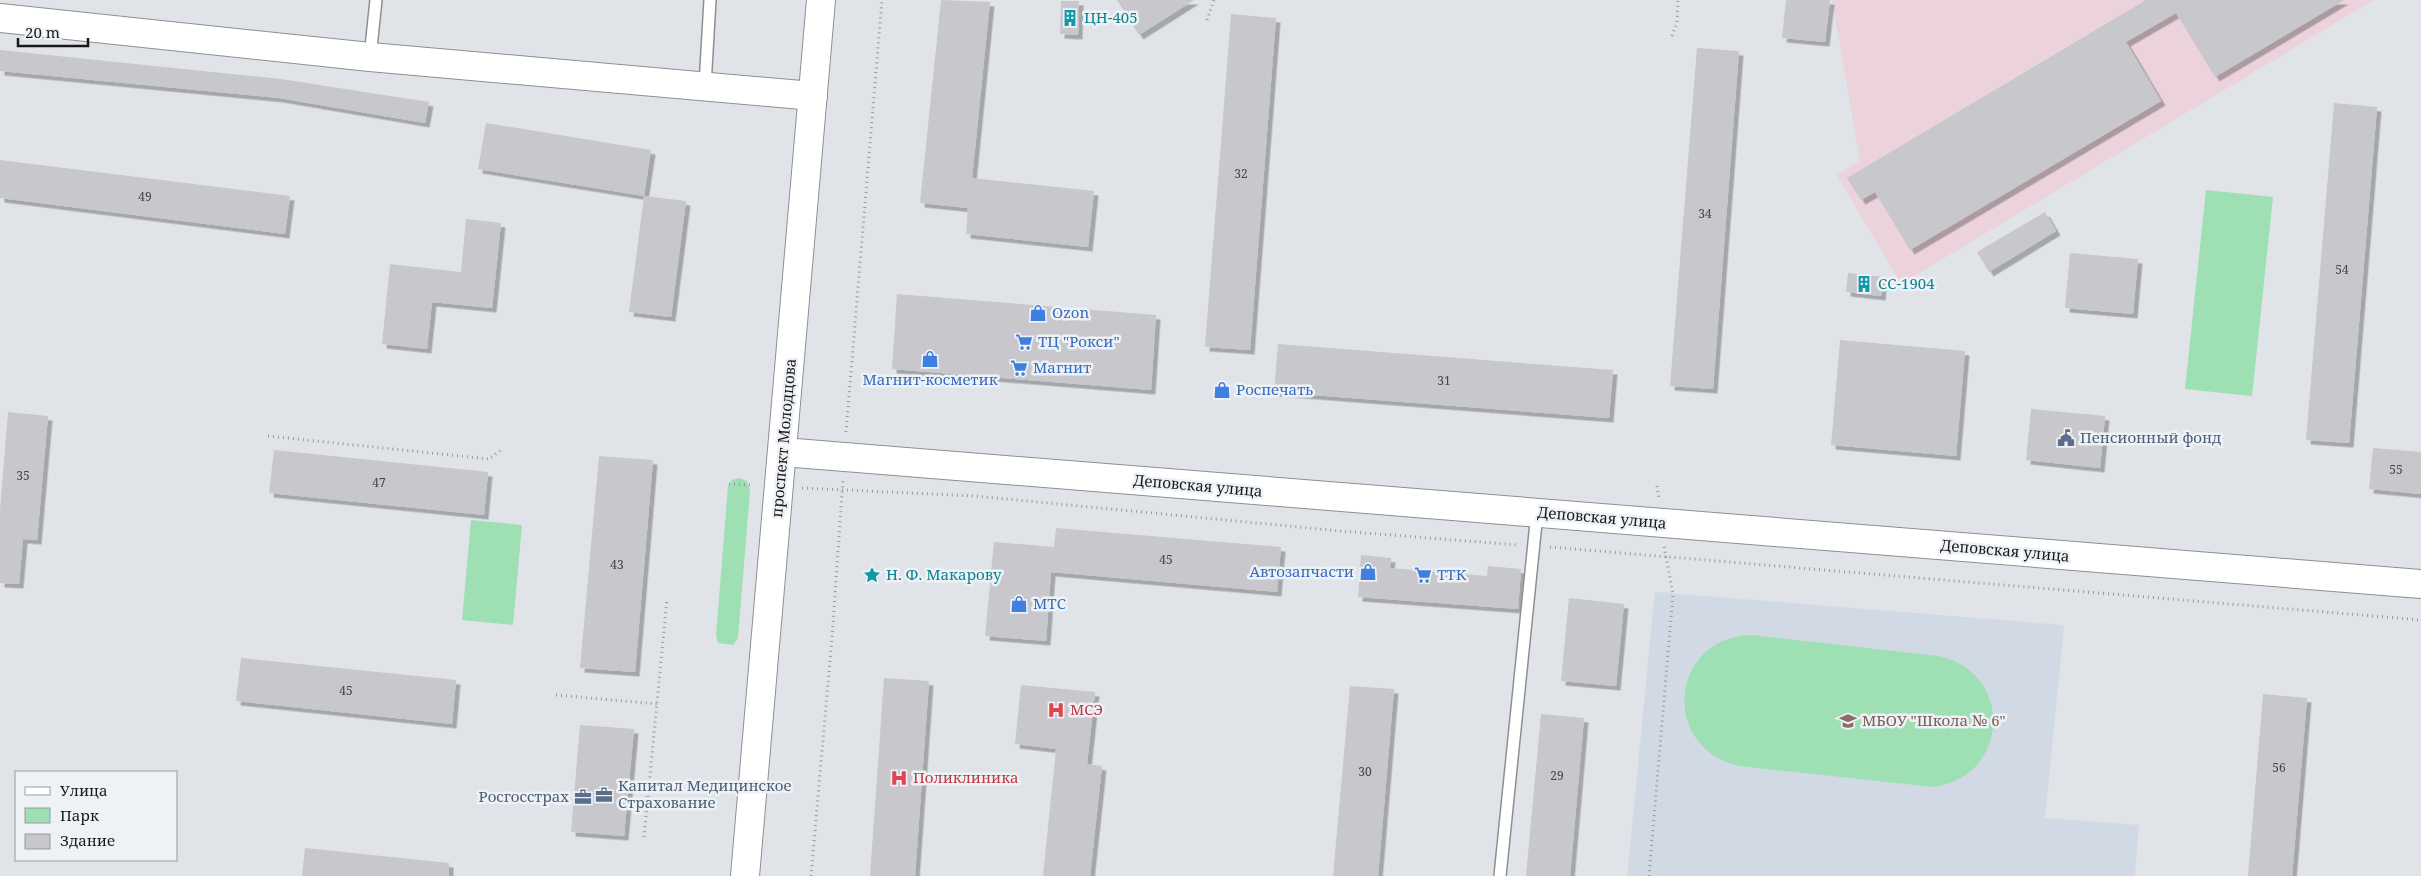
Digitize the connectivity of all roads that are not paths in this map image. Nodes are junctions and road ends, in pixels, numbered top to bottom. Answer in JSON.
{"nodes":[{"id":1,"x":376,"y":0,"type":"edge"},
{"id":2,"x":710,"y":0,"type":"edge"},
{"id":3,"x":821,"y":0,"type":"edge"},
{"id":4,"x":0,"y":18,"type":"edge"},
{"id":5,"x":370,"y":57,"type":"junction"},
{"id":6,"x":705,"y":86,"type":"junction"},
{"id":7,"x":813,"y":96,"type":"junction"},
{"id":8,"x":782,"y":452,"type":"junction"},
{"id":9,"x":1537,"y":513,"type":"junction"},
{"id":10,"x":2421,"y":584,"type":"edge"},
{"id":11,"x":745,"y":876,"type":"edge"},
{"id":12,"x":1500,"y":876,"type":"edge"}],
"edges":[{"from":1,"to":5,"type":"lane"},
{"from":2,"to":6,"type":"lane"},
{"from":3,"to":7,"type":"street","name":"проспект Молодцова"},
{"from":4,"to":5,"type":"street"},
{"from":5,"to":6,"type":"street"},
{"from":6,"to":7,"type":"street"},
{"from":7,"to":8,"type":"street","name":"проспект Молодцова"},
{"from":8,"to":9,"type":"street","name":"Деповская улица"},
{"from":8,"to":11,"type":"street","name":"проспект Молодцова"},
{"from":9,"to":10,"type":"street","name":"Деповская улица"},
{"from":9,"to":12,"type":"lane"}]}
